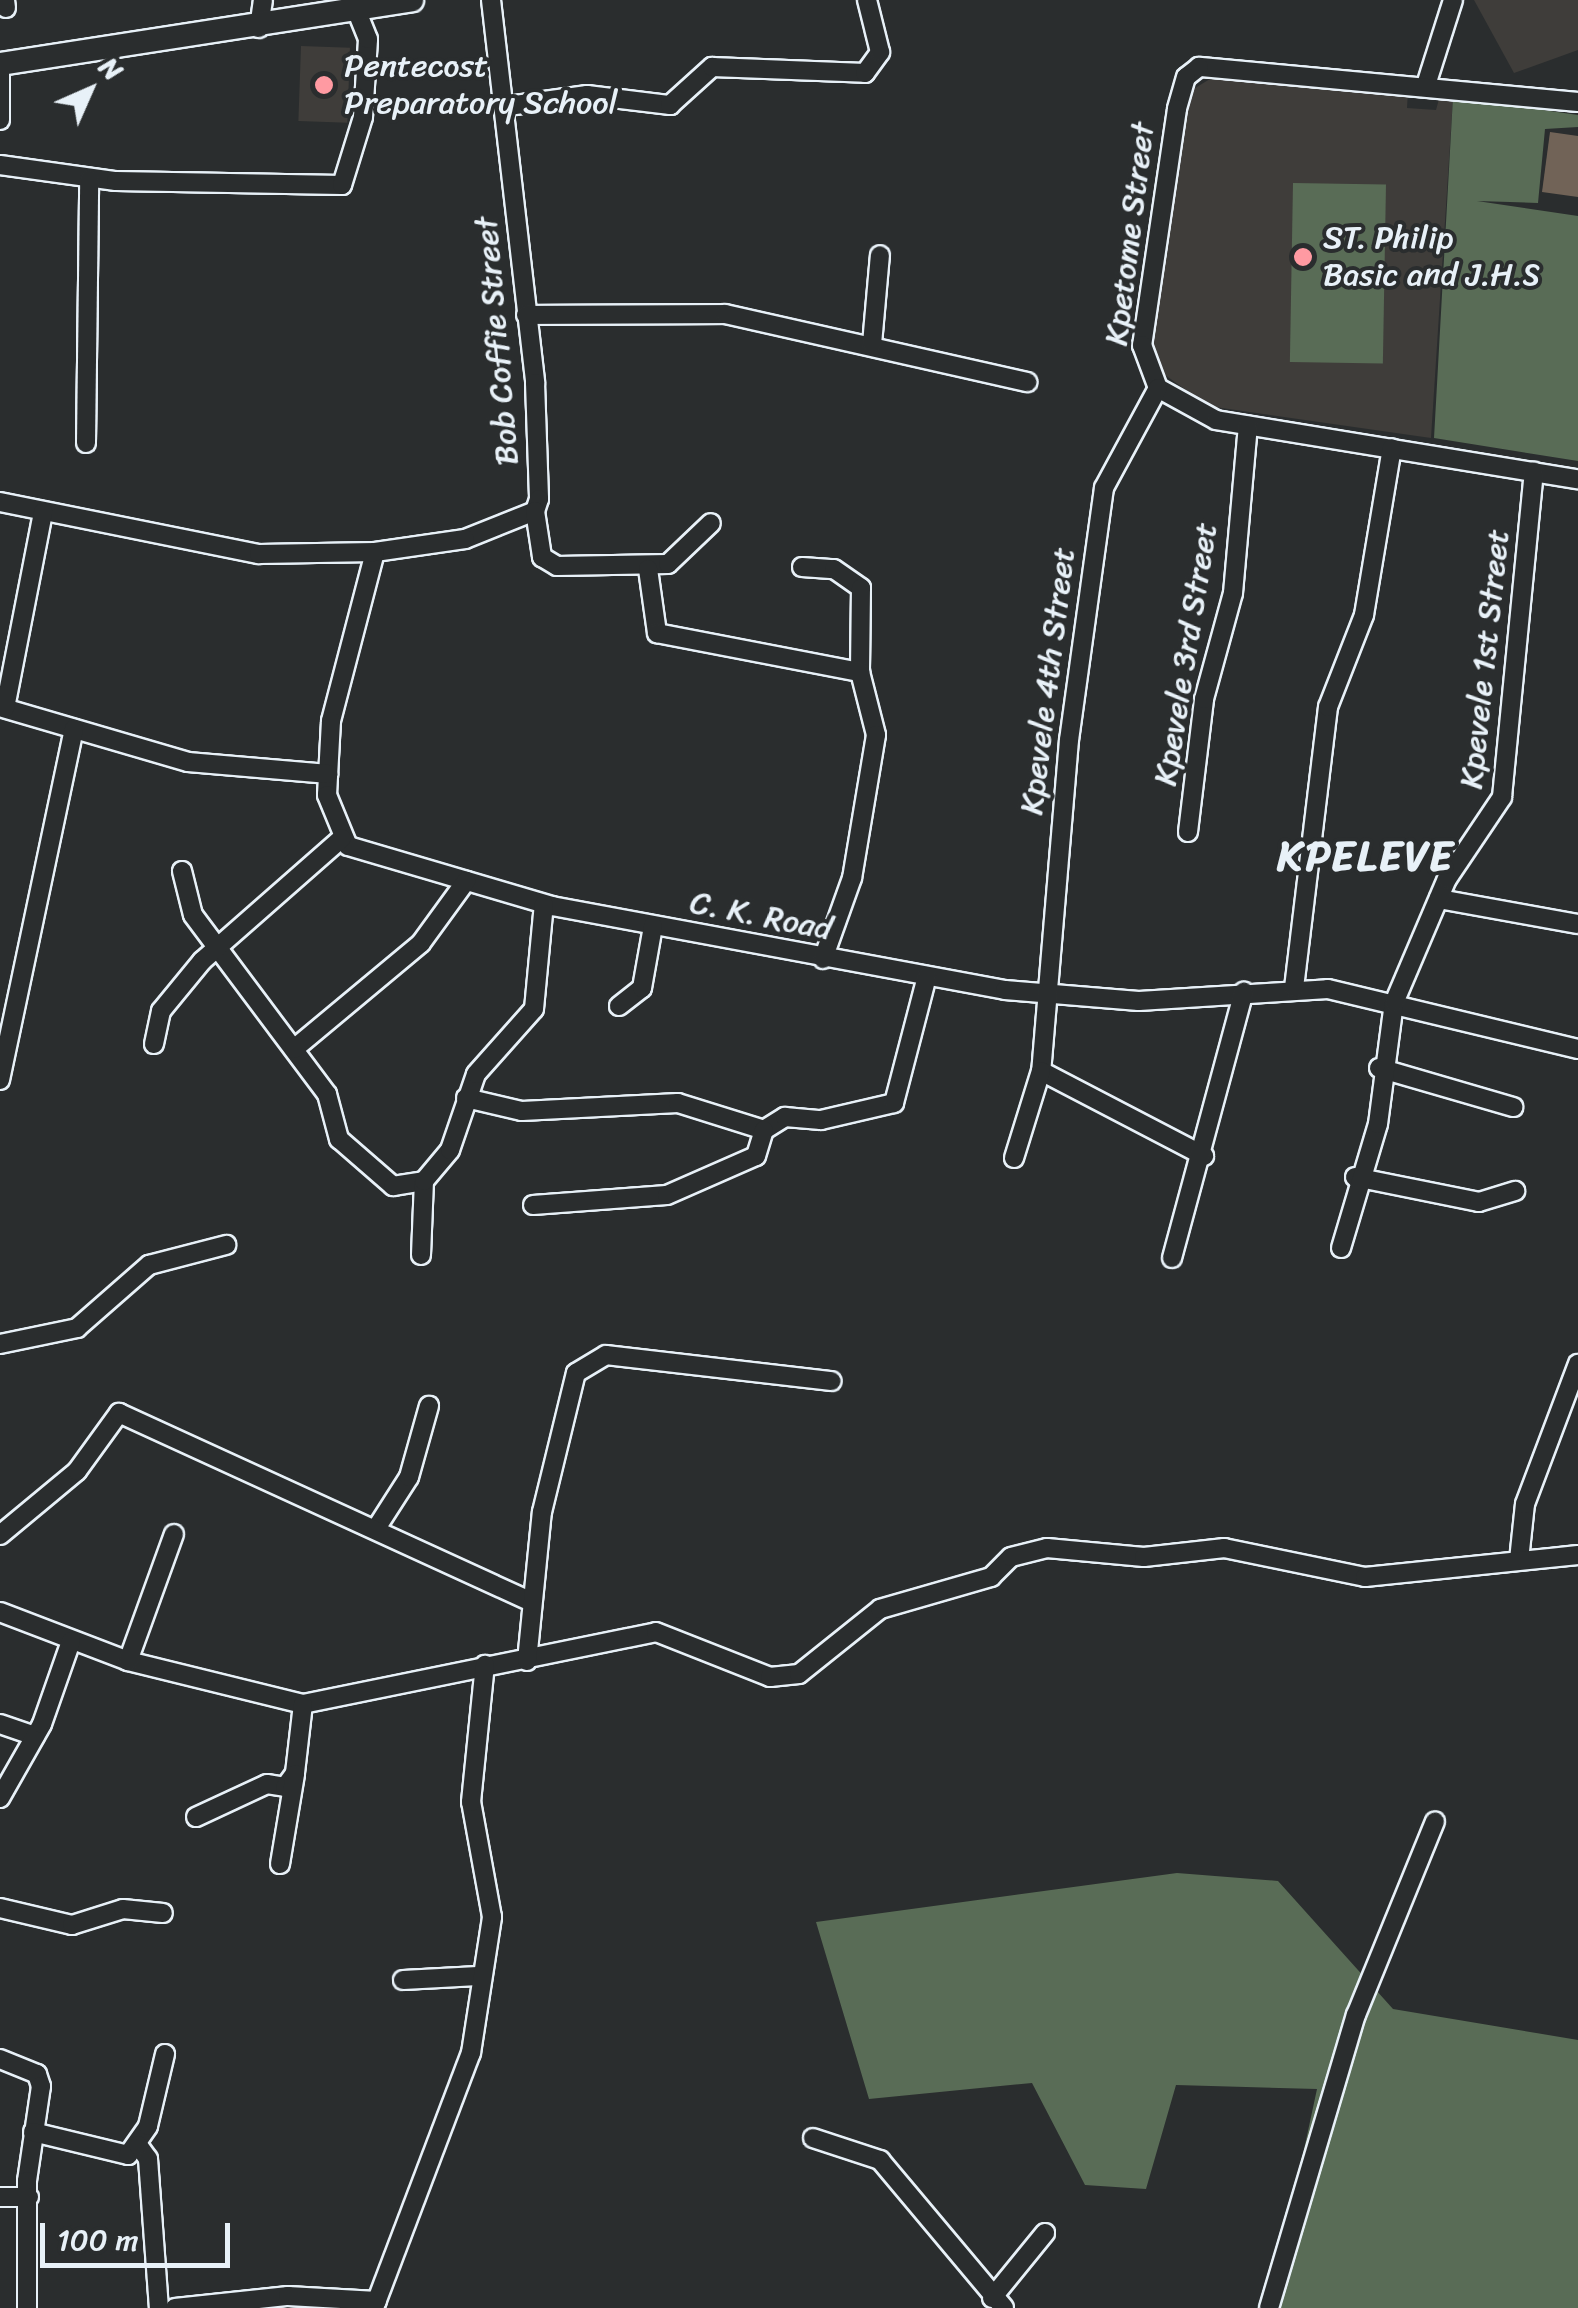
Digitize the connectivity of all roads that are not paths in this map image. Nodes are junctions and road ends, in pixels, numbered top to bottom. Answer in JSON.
{"nodes":[{"id":1,"x":263,"y":0,"type":"edge"},
{"id":2,"x":412,"y":0,"type":"edge"},
{"id":3,"x":492,"y":0,"type":"edge"},
{"id":4,"x":866,"y":0,"type":"edge"},
{"id":5,"x":1453,"y":0,"type":"edge"},
{"id":6,"x":358,"y":14,"type":"junction"},
{"id":7,"x":259,"y":28,"type":"junction"},
{"id":8,"x":1,"y":74,"type":"edge"},
{"id":9,"x":1427,"y":82,"type":"junction"},
{"id":10,"x":1578,"y":102,"type":"edge"},
{"id":11,"x":508,"y":106,"type":"junction"},
{"id":12,"x":0,"y":120,"type":"edge"},
{"id":13,"x":0,"y":165,"type":"edge"},
{"id":14,"x":88,"y":179,"type":"junction"},
{"id":15,"x":880,"y":255,"type":"dead end"},
{"id":16,"x":526,"y":315,"type":"junction"},
{"id":17,"x":872,"y":344,"type":"junction"},
{"id":18,"x":1026,"y":382,"type":"dead end"},
{"id":19,"x":1158,"y":388,"type":"junction"},
{"id":20,"x":1248,"y":426,"type":"junction"},
{"id":21,"x":86,"y":443,"type":"dead end"},
{"id":22,"x":1392,"y":448,"type":"junction"},
{"id":23,"x":1534,"y":472,"type":"junction"},
{"id":24,"x":1578,"y":479,"type":"edge"},
{"id":25,"x":0,"y":502,"type":"edge"},
{"id":26,"x":43,"y":512,"type":"junction"},
{"id":27,"x":535,"y":512,"type":"junction"},
{"id":28,"x":711,"y":524,"type":"dead end"},
{"id":29,"x":375,"y":552,"type":"junction"},
{"id":30,"x":802,"y":567,"type":"dead end"},
{"id":31,"x":648,"y":569,"type":"junction"},
{"id":32,"x":860,"y":672,"type":"junction"},
{"id":33,"x":2,"y":707,"type":"edge"},
{"id":34,"x":74,"y":729,"type":"junction"},
{"id":35,"x":328,"y":774,"type":"junction"},
{"id":36,"x":1188,"y":832,"type":"dead end"},
{"id":37,"x":342,"y":838,"type":"junction"},
{"id":38,"x":182,"y":871,"type":"dead end"},
{"id":39,"x":466,"y":881,"type":"junction"},
{"id":40,"x":1439,"y":898,"type":"junction"},
{"id":41,"x":544,"y":904,"type":"junction"},
{"id":42,"x":1578,"y":924,"type":"edge"},
{"id":43,"x":653,"y":926,"type":"junction"},
{"id":44,"x":219,"y":946,"type":"junction"},
{"id":45,"x":823,"y":959,"type":"junction"},
{"id":46,"x":927,"y":976,"type":"junction"},
{"id":47,"x":1294,"y":988,"type":"junction"},
{"id":48,"x":1244,"y":992,"type":"junction"},
{"id":49,"x":1048,"y":996,"type":"junction"},
{"id":50,"x":6,"y":1002,"type":"edge"},
{"id":51,"x":1394,"y":1003,"type":"junction"},
{"id":52,"x":618,"y":1006,"type":"dead end"},
{"id":53,"x":154,"y":1044,"type":"dead end"},
{"id":54,"x":294,"y":1049,"type":"junction"},
{"id":55,"x":1578,"y":1049,"type":"edge"},
{"id":56,"x":1379,"y":1068,"type":"junction"},
{"id":57,"x":1041,"y":1071,"type":"junction"},
{"id":58,"x":0,"y":1080,"type":"edge"},
{"id":59,"x":466,"y":1098,"type":"junction"},
{"id":60,"x":1513,"y":1106,"type":"dead end"},
{"id":61,"x":764,"y":1130,"type":"junction"},
{"id":62,"x":1204,"y":1156,"type":"junction"},
{"id":63,"x":1014,"y":1158,"type":"dead end"},
{"id":64,"x":1355,"y":1177,"type":"junction"},
{"id":65,"x":424,"y":1181,"type":"junction"},
{"id":66,"x":1515,"y":1191,"type":"dead end"},
{"id":67,"x":533,"y":1205,"type":"dead end"},
{"id":68,"x":226,"y":1245,"type":"dead end"},
{"id":69,"x":1341,"y":1248,"type":"dead end"},
{"id":70,"x":421,"y":1255,"type":"dead end"},
{"id":71,"x":1172,"y":1258,"type":"dead end"},
{"id":72,"x":0,"y":1344,"type":"edge"},
{"id":73,"x":1578,"y":1364,"type":"edge"},
{"id":74,"x":832,"y":1381,"type":"dead end"},
{"id":75,"x":429,"y":1406,"type":"dead end"},
{"id":76,"x":377,"y":1527,"type":"junction"},
{"id":77,"x":174,"y":1534,"type":"dead end"},
{"id":78,"x":0,"y":1535,"type":"edge"},
{"id":79,"x":1578,"y":1555,"type":"edge"},
{"id":80,"x":1519,"y":1560,"type":"junction"},
{"id":81,"x":529,"y":1601,"type":"junction"},
{"id":82,"x":0,"y":1612,"type":"edge"},
{"id":83,"x":71,"y":1641,"type":"junction"},
{"id":84,"x":128,"y":1660,"type":"junction"},
{"id":85,"x":527,"y":1661,"type":"junction"},
{"id":86,"x":485,"y":1665,"type":"junction"},
{"id":87,"x":303,"y":1704,"type":"junction"},
{"id":88,"x":0,"y":1724,"type":"edge"},
{"id":89,"x":36,"y":1736,"type":"junction"},
{"id":90,"x":295,"y":1773,"type":"junction"},
{"id":91,"x":0,"y":1798,"type":"edge"},
{"id":92,"x":196,"y":1817,"type":"dead end"},
{"id":93,"x":1435,"y":1821,"type":"dead end"},
{"id":94,"x":280,"y":1864,"type":"dead end"},
{"id":95,"x":0,"y":1908,"type":"edge"},
{"id":96,"x":164,"y":1913,"type":"dead end"},
{"id":97,"x":478,"y":1976,"type":"junction"},
{"id":98,"x":403,"y":1980,"type":"dead end"},
{"id":99,"x":165,"y":2054,"type":"dead end"},
{"id":100,"x":0,"y":2059,"type":"edge"},
{"id":101,"x":33,"y":2132,"type":"junction"},
{"id":102,"x":812,"y":2138,"type":"dead end"},
{"id":103,"x":138,"y":2146,"type":"junction"},
{"id":104,"x":0,"y":2197,"type":"edge"},
{"id":105,"x":29,"y":2197,"type":"junction"},
{"id":106,"x":1045,"y":2233,"type":"dead end"},
{"id":107,"x":998,"y":2303,"type":"edge"},
{"id":108,"x":375,"y":2304,"type":"edge"},
{"id":109,"x":27,"y":2308,"type":"edge"},
{"id":110,"x":159,"y":2308,"type":"edge"},
{"id":111,"x":175,"y":2308,"type":"edge"},
{"id":112,"x":1269,"y":2308,"type":"edge"}],
"edges":[{"from":1,"to":7,"type":"street"},
{"from":2,"to":6,"type":"main road"},
{"from":3,"to":11,"type":"street","name":"Bob Coffie Street"},
{"from":4,"to":11,"type":"street"},
{"from":5,"to":9,"type":"street"},
{"from":6,"to":7,"type":"main road"},
{"from":6,"to":14,"type":"street"},
{"from":7,"to":8,"type":"main road"},
{"from":8,"to":12,"type":"street"},
{"from":9,"to":10,"type":"street"},
{"from":9,"to":19,"type":"street","name":"Kpetome Street"},
{"from":11,"to":16,"type":"street","name":"Bob Coffie Street"},
{"from":13,"to":14,"type":"street"},
{"from":14,"to":21,"type":"street"},
{"from":15,"to":17,"type":"street"},
{"from":16,"to":17,"type":"street"},
{"from":16,"to":27,"type":"street","name":"Bob Coffie Street"},
{"from":17,"to":18,"type":"street"},
{"from":19,"to":20,"type":"street","name":"Kpetome Street"},
{"from":19,"to":49,"type":"street","name":"Kpevele 4th Street"},
{"from":20,"to":22,"type":"street","name":"Kpetome Street"},
{"from":20,"to":36,"type":"street","name":"Kpevele 3rd Street"},
{"from":22,"to":23,"type":"street","name":"Kpetome Street"},
{"from":22,"to":47,"type":"street"},
{"from":23,"to":24,"type":"street","name":"Kpetome Street"},
{"from":23,"to":40,"type":"street","name":"Kpevele 1st Street"},
{"from":25,"to":26,"type":"street","name":"Bob Coffie Street"},
{"from":26,"to":29,"type":"street","name":"Bob Coffie Street"},
{"from":26,"to":33,"type":"street"},
{"from":27,"to":29,"type":"street","name":"Bob Coffie Street"},
{"from":27,"to":31,"type":"street"},
{"from":28,"to":31,"type":"street"},
{"from":29,"to":35,"type":"street"},
{"from":30,"to":32,"type":"street"},
{"from":31,"to":32,"type":"street"},
{"from":32,"to":45,"type":"street"},
{"from":33,"to":34,"type":"street"},
{"from":34,"to":35,"type":"street"},
{"from":34,"to":50,"type":"street"},
{"from":35,"to":37,"type":"street"},
{"from":37,"to":39,"type":"street","name":"C. K. Road"},
{"from":37,"to":44,"type":"street"},
{"from":38,"to":44,"type":"street"},
{"from":39,"to":41,"type":"street","name":"C. K. Road"},
{"from":39,"to":54,"type":"street"},
{"from":40,"to":42,"type":"street"},
{"from":40,"to":51,"type":"street","name":"Kpevele 1st Street"},
{"from":41,"to":43,"type":"street","name":"C. K. Road"},
{"from":41,"to":59,"type":"street"},
{"from":43,"to":45,"type":"street","name":"C. K. Road"},
{"from":43,"to":52,"type":"street"},
{"from":44,"to":53,"type":"street"},
{"from":44,"to":54,"type":"street"},
{"from":45,"to":46,"type":"street","name":"C. K. Road"},
{"from":46,"to":49,"type":"street","name":"C. K. Road"},
{"from":46,"to":61,"type":"street"},
{"from":47,"to":48,"type":"street","name":"C. K. Road"},
{"from":47,"to":51,"type":"street","name":"C. K. Road"},
{"from":48,"to":49,"type":"street","name":"C. K. Road"},
{"from":48,"to":62,"type":"street"},
{"from":49,"to":57,"type":"street","name":"Kpevele 4th Street"},
{"from":50,"to":58,"type":"street"},
{"from":51,"to":55,"type":"street","name":"C. K. Road"},
{"from":51,"to":56,"type":"street","name":"Kpevele 1st Street"},
{"from":54,"to":65,"type":"street"},
{"from":56,"to":60,"type":"street"},
{"from":56,"to":64,"type":"street","name":"Kpevele 1st Street"},
{"from":57,"to":62,"type":"street"},
{"from":57,"to":63,"type":"street","name":"Kpevele 4th Street"},
{"from":59,"to":61,"type":"street"},
{"from":59,"to":65,"type":"street"},
{"from":61,"to":67,"type":"street"},
{"from":62,"to":71,"type":"street"},
{"from":64,"to":66,"type":"street"},
{"from":64,"to":69,"type":"street","name":"Kpevele 1st Street"},
{"from":65,"to":70,"type":"street"},
{"from":68,"to":72,"type":"street"},
{"from":73,"to":80,"type":"street"},
{"from":74,"to":81,"type":"street"},
{"from":75,"to":76,"type":"street"},
{"from":76,"to":78,"type":"street"},
{"from":76,"to":81,"type":"street"},
{"from":77,"to":84,"type":"street"},
{"from":79,"to":80,"type":"street"},
{"from":80,"to":85,"type":"street"},
{"from":81,"to":85,"type":"street"},
{"from":82,"to":83,"type":"street"},
{"from":83,"to":84,"type":"street"},
{"from":83,"to":89,"type":"street"},
{"from":84,"to":87,"type":"street"},
{"from":85,"to":86,"type":"street"},
{"from":86,"to":87,"type":"street"},
{"from":86,"to":97,"type":"street"},
{"from":87,"to":90,"type":"street"},
{"from":88,"to":89,"type":"street"},
{"from":89,"to":91,"type":"street"},
{"from":90,"to":92,"type":"street"},
{"from":90,"to":94,"type":"street"},
{"from":93,"to":112,"type":"street"},
{"from":95,"to":96,"type":"street"},
{"from":97,"to":98,"type":"street"},
{"from":97,"to":108,"type":"street"},
{"from":99,"to":103,"type":"street"},
{"from":100,"to":101,"type":"street"},
{"from":101,"to":103,"type":"street"},
{"from":101,"to":105,"type":"street"},
{"from":102,"to":107,"type":"street"},
{"from":103,"to":110,"type":"street"},
{"from":104,"to":105,"type":"street"},
{"from":105,"to":109,"type":"street"},
{"from":106,"to":107,"type":"street"},
{"from":108,"to":111,"type":"street"}]}
